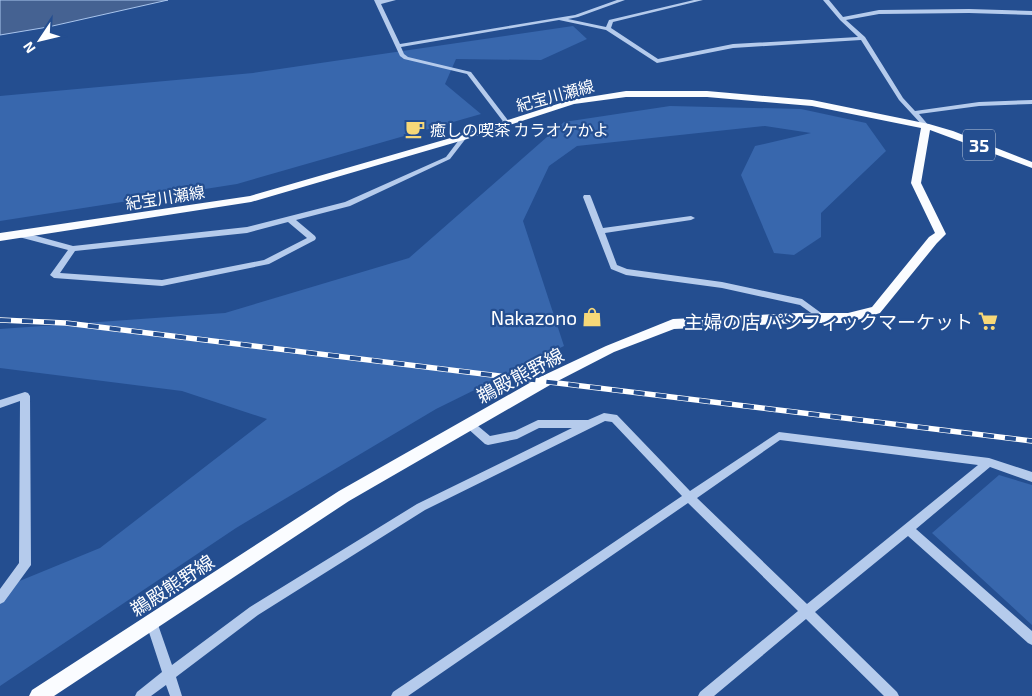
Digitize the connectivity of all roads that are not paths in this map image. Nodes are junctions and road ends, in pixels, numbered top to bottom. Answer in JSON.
{"nodes":[{"id":1,"x":393,"y":0,"type":"edge"},
{"id":2,"x":622,"y":0,"type":"edge"},
{"id":3,"x":700,"y":0,"type":"edge"},
{"id":4,"x":826,"y":0,"type":"edge"},
{"id":5,"x":377,"y":1,"type":"edge"},
{"id":6,"x":1032,"y":13,"type":"edge"},
{"id":7,"x":560,"y":19,"type":"junction"},
{"id":8,"x":842,"y":19,"type":"junction"},
{"id":9,"x":608,"y":29,"type":"junction"},
{"id":10,"x":863,"y":38,"type":"junction"},
{"id":11,"x":398,"y":46,"type":"junction"},
{"id":12,"x":1032,"y":102,"type":"edge"},
{"id":13,"x":914,"y":113,"type":"junction"},
{"id":14,"x":507,"y":123,"type":"junction"},
{"id":15,"x":926,"y":126,"type":"junction"},
{"id":16,"x":464,"y":137,"type":"junction"},
{"id":17,"x":1032,"y":165,"type":"edge"},
{"id":18,"x":587,"y":197,"type":"dead end"},
{"id":19,"x":691,"y":218,"type":"dead end"},
{"id":20,"x":290,"y":219,"type":"junction"},
{"id":21,"x":600,"y":231,"type":"junction"},
{"id":22,"x":22,"y":235,"type":"junction"},
{"id":23,"x":0,"y":237,"type":"edge"},
{"id":24,"x":72,"y":249,"type":"junction"},
{"id":25,"x":824,"y":318,"type":"junction"},
{"id":26,"x":0,"y":404,"type":"edge"},
{"id":27,"x":470,"y":424,"type":"junction"},
{"id":28,"x":590,"y":424,"type":"junction"},
{"id":29,"x":989,"y":462,"type":"junction"},
{"id":30,"x":1032,"y":477,"type":"edge"},
{"id":31,"x":690,"y":498,"type":"junction"},
{"id":32,"x":908,"y":529,"type":"junction"},
{"id":33,"x":0,"y":598,"type":"edge"},
{"id":34,"x":806,"y":612,"type":"junction"},
{"id":35,"x":151,"y":620,"type":"junction"},
{"id":36,"x":1032,"y":639,"type":"edge"},
{"id":37,"x":168,"y":674,"type":"junction"},
{"id":38,"x":38,"y":696,"type":"edge"},
{"id":39,"x":141,"y":696,"type":"edge"},
{"id":40,"x":176,"y":696,"type":"edge"},
{"id":41,"x":397,"y":696,"type":"edge"},
{"id":42,"x":704,"y":696,"type":"edge"},
{"id":43,"x":893,"y":696,"type":"edge"}],
"edges":[{"from":1,"to":5,"type":"street"},
{"from":2,"to":7,"type":"street"},
{"from":3,"to":9,"type":"street"},
{"from":4,"to":8,"type":"street"},
{"from":5,"to":11,"type":"street"},
{"from":6,"to":8,"type":"street"},
{"from":7,"to":9,"type":"street"},
{"from":7,"to":11,"type":"street"},
{"from":8,"to":10,"type":"street"},
{"from":9,"to":10,"type":"street"},
{"from":10,"to":13,"type":"street"},
{"from":11,"to":14,"type":"street"},
{"from":12,"to":13,"type":"street"},
{"from":13,"to":15,"type":"street"},
{"from":14,"to":15,"type":"main road","name":"紀宝川瀬線","number":"35"},
{"from":14,"to":16,"type":"main road","name":"紀宝川瀬線","number":"35"},
{"from":15,"to":17,"type":"main road","name":"紀宝川瀬線","number":"35"},
{"from":15,"to":25,"type":"main road","name":"鵜殿熊野線"},
{"from":16,"to":20,"type":"street"},
{"from":16,"to":22,"type":"main road","name":"紀宝川瀬線","number":"35"},
{"from":18,"to":21,"type":"street"},
{"from":19,"to":21,"type":"street"},
{"from":20,"to":24,"type":"street"},
{"from":20,"to":24,"type":"street"},
{"from":21,"to":25,"type":"street"},
{"from":22,"to":23,"type":"main road","name":"紀宝川瀬線","number":"35"},
{"from":22,"to":24,"type":"street"},
{"from":25,"to":27,"type":"main road","name":"鵜殿熊野線"},
{"from":26,"to":33,"type":"street"},
{"from":27,"to":28,"type":"street"},
{"from":27,"to":35,"type":"main road","name":"鵜殿熊野線"},
{"from":28,"to":31,"type":"street"},
{"from":28,"to":37,"type":"street"},
{"from":29,"to":30,"type":"street"},
{"from":29,"to":31,"type":"street"},
{"from":29,"to":32,"type":"street"},
{"from":31,"to":34,"type":"street"},
{"from":31,"to":41,"type":"street"},
{"from":32,"to":34,"type":"street"},
{"from":32,"to":36,"type":"street"},
{"from":34,"to":42,"type":"street"},
{"from":34,"to":43,"type":"street"},
{"from":35,"to":37,"type":"street"},
{"from":35,"to":38,"type":"main road","name":"鵜殿熊野線"},
{"from":37,"to":39,"type":"street"},
{"from":37,"to":40,"type":"street"}]}
